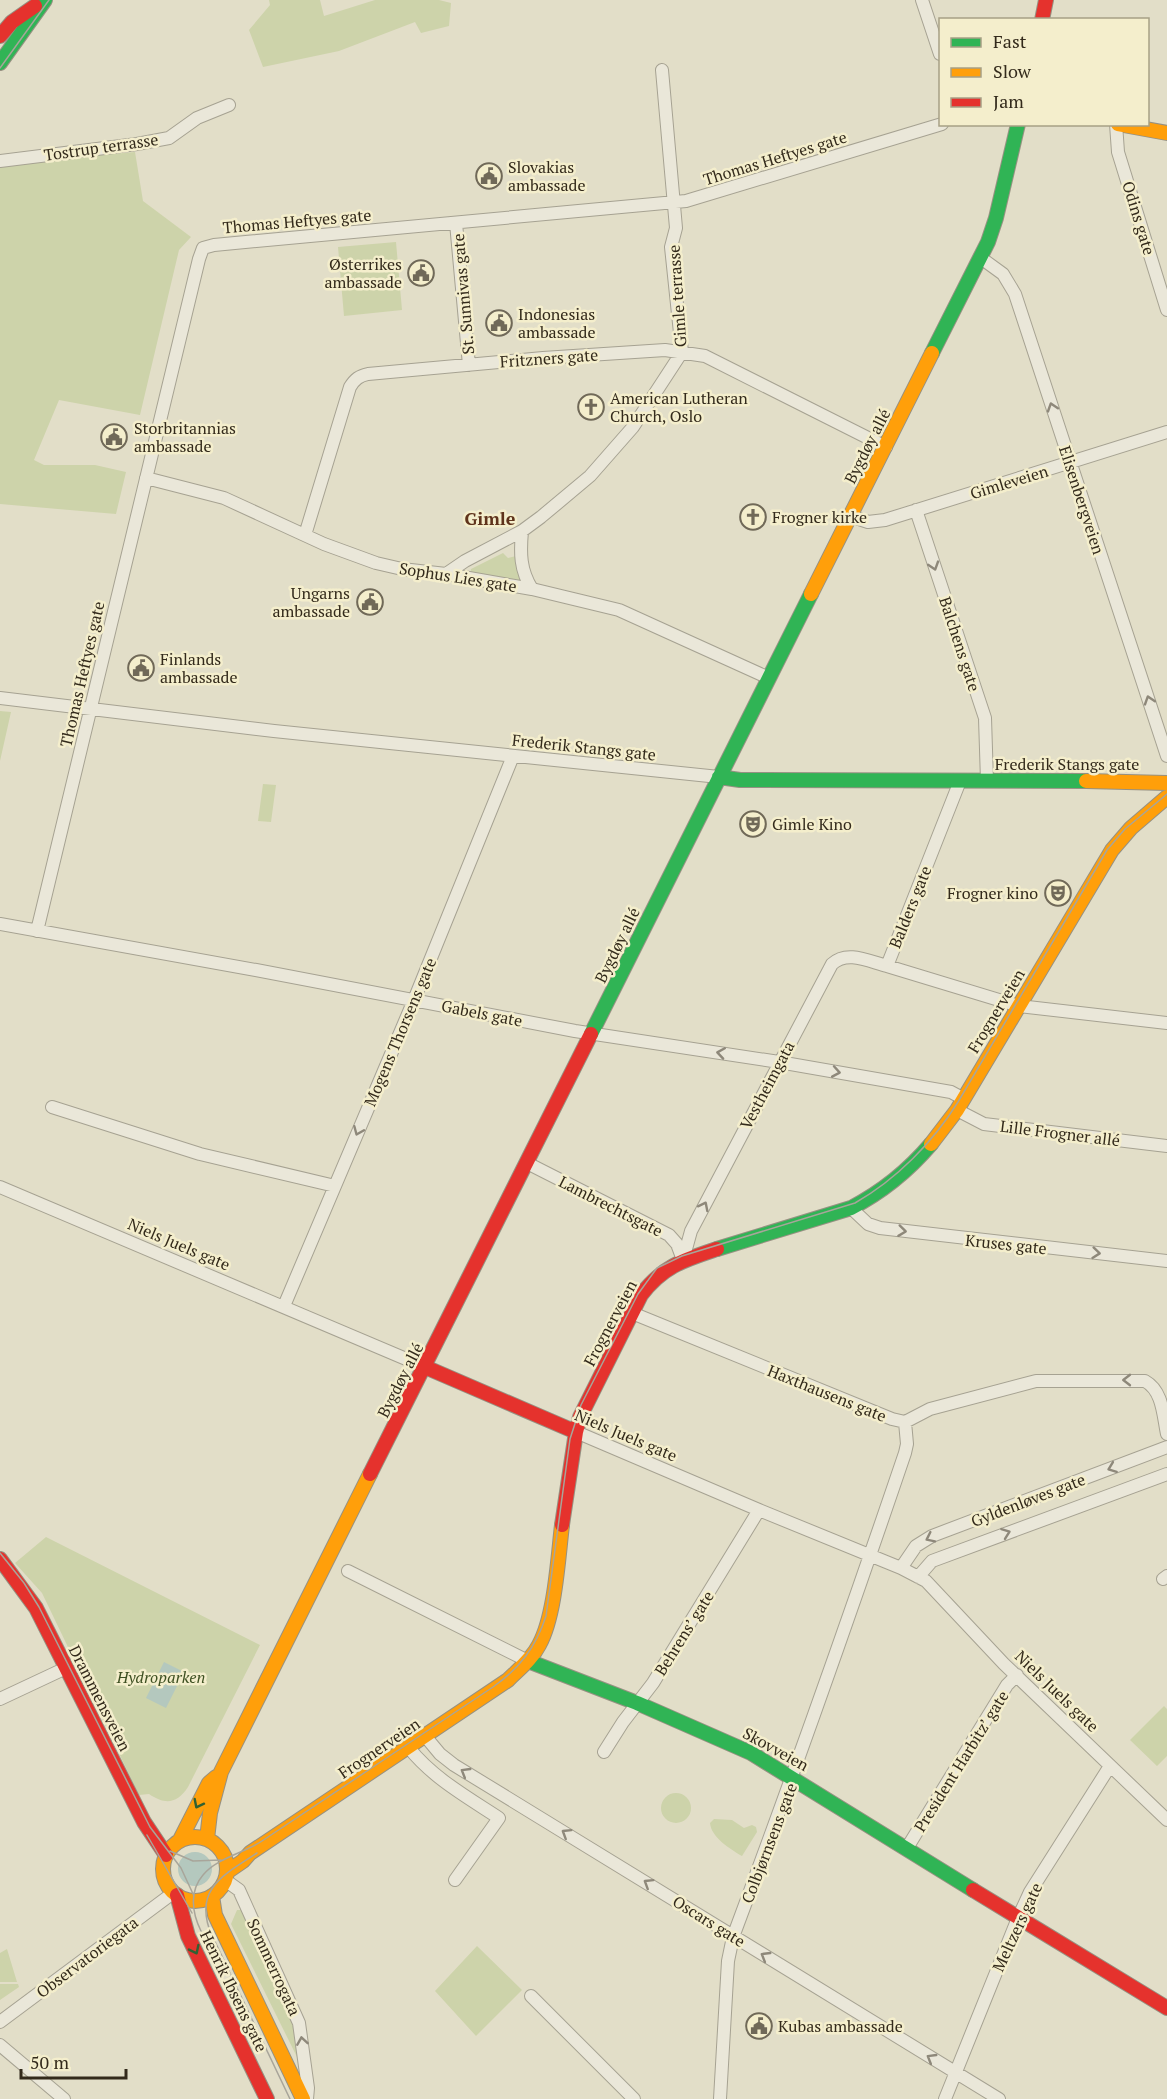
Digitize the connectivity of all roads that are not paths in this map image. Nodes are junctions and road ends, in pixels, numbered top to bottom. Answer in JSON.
{"nodes":[{"id":1,"x":44,"y":0,"type":"edge"},
{"id":2,"x":922,"y":0,"type":"edge"},
{"id":3,"x":1046,"y":0,"type":"edge"},
{"id":4,"x":1042,"y":18,"type":"edge"},
{"id":5,"x":0,"y":36,"type":"edge"},
{"id":6,"x":939,"y":51,"type":"edge"},
{"id":7,"x":0,"y":63,"type":"edge"},
{"id":8,"x":662,"y":70,"type":"dead end"},
{"id":9,"x":229,"y":105,"type":"dead end"},
{"id":10,"x":939,"y":125,"type":"edge"},
{"id":11,"x":1018,"y":126,"type":"edge"},
{"id":12,"x":1117,"y":126,"type":"edge"},
{"id":13,"x":1130,"y":126,"type":"edge"},
{"id":14,"x":1167,"y":132,"type":"edge"},
{"id":15,"x":0,"y":160,"type":"edge"},
{"id":16,"x":673,"y":202,"type":"junction"},
{"id":17,"x":456,"y":223,"type":"junction"},
{"id":18,"x":981,"y":258,"type":"junction"},
{"id":19,"x":1167,"y":310,"type":"edge"},
{"id":20,"x":682,"y":352,"type":"junction"},
{"id":21,"x":469,"y":365,"type":"junction"},
{"id":22,"x":1167,"y":432,"type":"edge"},
{"id":23,"x":886,"y":447,"type":"junction"},
{"id":24,"x":1070,"y":463,"type":"junction"},
{"id":25,"x":146,"y":478,"type":"junction"},
{"id":26,"x":916,"y":510,"type":"junction"},
{"id":27,"x":850,"y":516,"type":"junction"},
{"id":28,"x":522,"y":531,"type":"junction"},
{"id":29,"x":305,"y":535,"type":"junction"},
{"id":30,"x":446,"y":574,"type":"junction"},
{"id":31,"x":532,"y":589,"type":"junction"},
{"id":32,"x":769,"y":678,"type":"junction"},
{"id":33,"x":0,"y":698,"type":"edge"},
{"id":34,"x":91,"y":709,"type":"junction"},
{"id":35,"x":513,"y":756,"type":"junction"},
{"id":36,"x":1167,"y":756,"type":"edge"},
{"id":37,"x":719,"y":777,"type":"junction"},
{"id":38,"x":960,"y":781,"type":"junction"},
{"id":39,"x":987,"y":781,"type":"junction"},
{"id":40,"x":1167,"y":783,"type":"edge"},
{"id":41,"x":1167,"y":797,"type":"edge"},
{"id":42,"x":0,"y":924,"type":"edge"},
{"id":43,"x":37,"y":932,"type":"junction"},
{"id":44,"x":887,"y":966,"type":"junction"},
{"id":45,"x":414,"y":1000,"type":"junction"},
{"id":46,"x":1019,"y":1006,"type":"junction"},
{"id":47,"x":1167,"y":1023,"type":"edge"},
{"id":48,"x":592,"y":1033,"type":"junction"},
{"id":49,"x":779,"y":1062,"type":"junction"},
{"id":50,"x":961,"y":1104,"type":"junction"},
{"id":51,"x":52,"y":1107,"type":"dead end"},
{"id":52,"x":1167,"y":1146,"type":"edge"},
{"id":53,"x":527,"y":1163,"type":"junction"},
{"id":54,"x":0,"y":1186,"type":"edge"},
{"id":55,"x":335,"y":1186,"type":"junction"},
{"id":56,"x":851,"y":1208,"type":"junction"},
{"id":57,"x":683,"y":1260,"type":"junction"},
{"id":58,"x":1167,"y":1261,"type":"edge"},
{"id":59,"x":284,"y":1306,"type":"junction"},
{"id":60,"x":632,"y":1313,"type":"junction"},
{"id":61,"x":425,"y":1367,"type":"junction"},
{"id":62,"x":905,"y":1422,"type":"junction"},
{"id":63,"x":576,"y":1432,"type":"junction"},
{"id":64,"x":1167,"y":1434,"type":"edge"},
{"id":65,"x":1167,"y":1447,"type":"edge"},
{"id":66,"x":1167,"y":1474,"type":"edge"},
{"id":67,"x":759,"y":1510,"type":"junction"},
{"id":68,"x":871,"y":1555,"type":"junction"},
{"id":69,"x":0,"y":1559,"type":"edge"},
{"id":70,"x":901,"y":1568,"type":"junction"},
{"id":71,"x":348,"y":1571,"type":"dead end"},
{"id":72,"x":918,"y":1577,"type":"junction"},
{"id":73,"x":528,"y":1661,"type":"junction"},
{"id":74,"x":66,"y":1668,"type":"junction"},
{"id":75,"x":1017,"y":1675,"type":"junction"},
{"id":76,"x":0,"y":1699,"type":"edge"},
{"id":77,"x":637,"y":1703,"type":"junction"},
{"id":78,"x":425,"y":1736,"type":"junction"},
{"id":79,"x":409,"y":1748,"type":"junction"},
{"id":80,"x":604,"y":1752,"type":"dead end"},
{"id":81,"x":1110,"y":1766,"type":"junction"},
{"id":82,"x":221,"y":1772,"type":"junction"},
{"id":83,"x":793,"y":1777,"type":"junction"},
{"id":84,"x":1167,"y":1820,"type":"edge"},
{"id":85,"x":207,"y":1839,"type":"junction"},
{"id":86,"x":180,"y":1840,"type":"junction"},
{"id":87,"x":907,"y":1848,"type":"junction"},
{"id":88,"x":166,"y":1855,"type":"junction"},
{"id":89,"x":226,"y":1870,"type":"junction"},
{"id":90,"x":455,"y":1880,"type":"dead end"},
{"id":91,"x":175,"y":1894,"type":"junction"},
{"id":92,"x":212,"y":1896,"type":"junction"},
{"id":93,"x":1018,"y":1918,"type":"junction"},
{"id":94,"x":733,"y":1937,"type":"junction"},
{"id":95,"x":531,"y":1996,"type":"dead end"},
{"id":96,"x":1166,"y":2005,"type":"edge"},
{"id":97,"x":0,"y":2022,"type":"edge"},
{"id":98,"x":0,"y":2045,"type":"edge"},
{"id":99,"x":956,"y":2072,"type":"junction"},
{"id":100,"x":64,"y":2099,"type":"edge"},
{"id":101,"x":267,"y":2099,"type":"edge"},
{"id":102,"x":305,"y":2099,"type":"edge"},
{"id":103,"x":634,"y":2099,"type":"edge"},
{"id":104,"x":720,"y":2099,"type":"edge"},
{"id":105,"x":945,"y":2099,"type":"edge"},
{"id":106,"x":999,"y":2099,"type":"edge"}],
"edges":[{"from":1,"to":5,"type":"street"},
{"from":1,"to":7,"type":"street"},
{"from":2,"to":6,"type":"street"},
{"from":3,"to":4,"type":"street"},
{"from":8,"to":16,"type":"street","name":"Gimle terrasse"},
{"from":9,"to":15,"type":"street","name":"Tostrup terrasse"},
{"from":10,"to":16,"type":"street","name":"Thomas Heftyes gate"},
{"from":11,"to":18,"type":"street","name":"Bygdøy allé"},
{"from":12,"to":19,"type":"street","name":"Odins gate"},
{"from":13,"to":14,"type":"street"},
{"from":16,"to":17,"type":"street","name":"Thomas Heftyes gate"},
{"from":16,"to":20,"type":"street","name":"Gimle terrasse"},
{"from":17,"to":21,"type":"street","name":"St. Sunnivas gate"},
{"from":17,"to":25,"type":"street","name":"Thomas Heftyes gate"},
{"from":18,"to":23,"type":"street","name":"Bygdøy allé"},
{"from":24,"to":18,"type":"street","name":"Elisenbergveien","one_way":true},
{"from":20,"to":21,"type":"street","name":"Fritzners gate"},
{"from":20,"to":23,"type":"street","name":"Fritzners gate"},
{"from":20,"to":28,"type":"street","name":"Gimle terrasse"},
{"from":21,"to":29,"type":"street","name":"Fritzners gate"},
{"from":22,"to":24,"type":"street","name":"Gimleveien"},
{"from":23,"to":27,"type":"street","name":"Bygdøy allé"},
{"from":24,"to":26,"type":"street","name":"Gimleveien"},
{"from":36,"to":24,"type":"street","name":"Elisenbergveien","one_way":true},
{"from":25,"to":29,"type":"street","name":"Sophus Lies gate"},
{"from":25,"to":34,"type":"street","name":"Thomas Heftyes gate"},
{"from":26,"to":27,"type":"street","name":"Gimleveien"},
{"from":26,"to":39,"type":"street","name":"Balchens gate","one_way":true},
{"from":27,"to":32,"type":"street","name":"Bygdøy allé"},
{"from":28,"to":30,"type":"street","name":"Gimle terrasse"},
{"from":28,"to":31,"type":"street"},
{"from":29,"to":30,"type":"street","name":"Sophus Lies gate"},
{"from":30,"to":31,"type":"street","name":"Sophus Lies gate"},
{"from":31,"to":32,"type":"street","name":"Sophus Lies gate"},
{"from":32,"to":37,"type":"street","name":"Bygdøy allé"},
{"from":33,"to":34,"type":"street","name":"Frederik Stangs gate"},
{"from":34,"to":35,"type":"street","name":"Frederik Stangs gate"},
{"from":34,"to":43,"type":"street","name":"Thomas Heftyes gate"},
{"from":35,"to":37,"type":"street","name":"Frederik Stangs gate"},
{"from":35,"to":45,"type":"street","name":"Mogens Thorsens gate"},
{"from":37,"to":38,"type":"street","name":"Frederik Stangs gate"},
{"from":37,"to":48,"type":"street","name":"Bygdøy allé"},
{"from":38,"to":39,"type":"street","name":"Frederik Stangs gate"},
{"from":38,"to":44,"type":"street","name":"Balders gate"},
{"from":39,"to":40,"type":"street","name":"Frederik Stangs gate"},
{"from":41,"to":46,"type":"street","name":"Frognerveien"},
{"from":42,"to":43,"type":"street","name":"Gabels gate"},
{"from":43,"to":45,"type":"street","name":"Gabels gate"},
{"from":44,"to":46,"type":"street","name":"Balders gate"},
{"from":44,"to":49,"type":"street","name":"Vestheimgata"},
{"from":45,"to":48,"type":"street","name":"Gabels gate"},
{"from":45,"to":55,"type":"street","name":"Mogens Thorsens gate","one_way":true},
{"from":46,"to":47,"type":"street","name":"Balders gate"},
{"from":46,"to":50,"type":"street","name":"Frognerveien"},
{"from":49,"to":48,"type":"street","name":"Gabels gate","one_way":true},
{"from":48,"to":53,"type":"street","name":"Bygdøy allé"},
{"from":49,"to":50,"type":"street","name":"Gabels gate","one_way":true},
{"from":57,"to":49,"type":"street","name":"Vestheimgata","one_way":true},
{"from":50,"to":52,"type":"street","name":"Lille Frogner allé"},
{"from":50,"to":56,"type":"street","name":"Frognerveien"},
{"from":51,"to":55,"type":"street"},
{"from":53,"to":57,"type":"street","name":"Lambrechtsgate"},
{"from":53,"to":61,"type":"street","name":"Bygdøy allé"},
{"from":54,"to":59,"type":"street","name":"Niels Juels gate"},
{"from":55,"to":59,"type":"street","name":"Mogens Thorsens gate"},
{"from":56,"to":57,"type":"street","name":"Frognerveien"},
{"from":56,"to":58,"type":"street","name":"Kruses gate","one_way":true},
{"from":57,"to":60,"type":"street","name":"Frognerveien"},
{"from":59,"to":61,"type":"street","name":"Niels Juels gate"},
{"from":60,"to":62,"type":"street","name":"Haxthausens gate"},
{"from":60,"to":63,"type":"street","name":"Frognerveien"},
{"from":61,"to":63,"type":"street","name":"Niels Juels gate"},
{"from":61,"to":82,"type":"street","name":"Bygdøy allé"},
{"from":64,"to":62,"type":"street","name":"Haxthausens gate","one_way":true},
{"from":62,"to":68,"type":"street","name":"Colbjørnsens gate"},
{"from":63,"to":67,"type":"street","name":"Niels Juels gate"},
{"from":63,"to":73,"type":"street","name":"Frognerveien"},
{"from":65,"to":70,"type":"street","name":"Gyldenløves gate","one_way":true},
{"from":72,"to":66,"type":"street","name":"Gyldenløves gate","one_way":true},
{"from":67,"to":68,"type":"street","name":"Niels Juels gate"},
{"from":67,"to":77,"type":"street","name":"Behrens’ gate"},
{"from":68,"to":70,"type":"street","name":"Niels Juels gate"},
{"from":68,"to":83,"type":"street","name":"Colbjørnsens gate"},
{"from":69,"to":74,"type":"street","name":"Drammensveien"},
{"from":70,"to":72,"type":"street","name":"Niels Juels gate"},
{"from":71,"to":73,"type":"street","name":"Skovveien"},
{"from":72,"to":75,"type":"street","name":"Niels Juels gate"},
{"from":73,"to":77,"type":"street","name":"Skovveien"},
{"from":73,"to":78,"type":"street","name":"Frognerveien"},
{"from":74,"to":76,"type":"street"},
{"from":74,"to":88,"type":"street","name":"Drammensveien"},
{"from":75,"to":81,"type":"street","name":"Niels Juels gate"},
{"from":75,"to":87,"type":"street","name":"President Harbitz’ gate"},
{"from":77,"to":80,"type":"street","name":"Behrens’ gate"},
{"from":77,"to":83,"type":"street","name":"Skovveien"},
{"from":78,"to":79,"type":"street","name":"Frognerveien"},
{"from":94,"to":78,"type":"street","name":"Oscars gate","one_way":true},
{"from":79,"to":89,"type":"street","name":"Frognerveien"},
{"from":79,"to":90,"type":"street"},
{"from":81,"to":84,"type":"street","name":"Niels Juels gate"},
{"from":81,"to":93,"type":"street","name":"Meltzers gate"},
{"from":82,"to":85,"type":"street","name":"Bygdøy allé"},
{"from":82,"to":86,"type":"street","name":"Bygdøy allé","one_way":true},
{"from":83,"to":87,"type":"street","name":"Skovveien"},
{"from":83,"to":94,"type":"street","name":"Colbjørnsens gate"},
{"from":85,"to":86,"type":"street"},
{"from":85,"to":89,"type":"street"},
{"from":86,"to":88,"type":"street"},
{"from":87,"to":93,"type":"street","name":"Skovveien"},
{"from":88,"to":91,"type":"street"},
{"from":89,"to":92,"type":"street"},
{"from":102,"to":89,"type":"street","name":"Sommerrogata","one_way":true},
{"from":91,"to":92,"type":"street"},
{"from":91,"to":97,"type":"street","name":"Observatoriegata"},
{"from":91,"to":101,"type":"street","name":"Henrik Ibsens gate","one_way":true},
{"from":92,"to":102,"type":"street","name":"Henrik Ibsens gate"},
{"from":93,"to":96,"type":"street","name":"Skovveien"},
{"from":93,"to":99,"type":"street","name":"Meltzers gate"},
{"from":99,"to":94,"type":"street","name":"Oscars gate","one_way":true},
{"from":94,"to":104,"type":"street","name":"Colbjørnsens gate"},
{"from":95,"to":103,"type":"street"},
{"from":98,"to":100,"type":"street"},
{"from":99,"to":105,"type":"street","name":"Meltzers gate"},
{"from":99,"to":106,"type":"street","name":"Oscars gate"}]}
